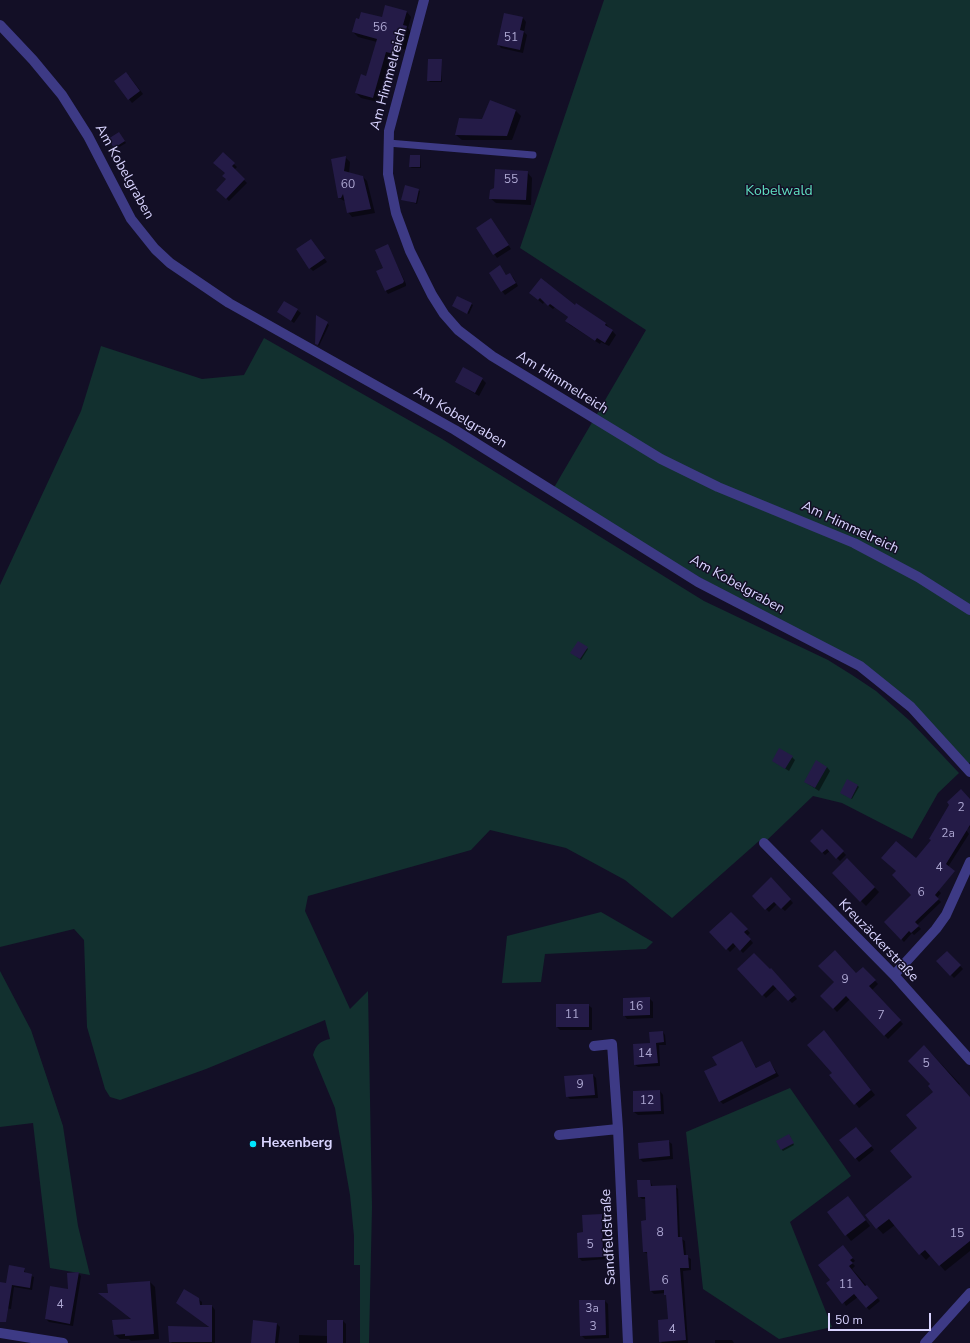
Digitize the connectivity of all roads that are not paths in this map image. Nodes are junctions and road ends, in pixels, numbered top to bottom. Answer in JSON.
{"nodes":[{"id":1,"x":424,"y":0,"type":"edge"},
{"id":2,"x":0,"y":25,"type":"edge"},
{"id":3,"x":388,"y":143,"type":"junction"},
{"id":4,"x":533,"y":155,"type":"dead end"},
{"id":5,"x":970,"y":610,"type":"edge"},
{"id":6,"x":968,"y":767,"type":"edge"},
{"id":7,"x":764,"y":843,"type":"dead end"},
{"id":8,"x":970,"y":862,"type":"edge"},
{"id":9,"x":894,"y":975,"type":"junction"},
{"id":10,"x":594,"y":1046,"type":"dead end"},
{"id":11,"x":970,"y":1060,"type":"edge"},
{"id":12,"x":618,"y":1129,"type":"junction"},
{"id":13,"x":559,"y":1135,"type":"dead end"},
{"id":14,"x":970,"y":1293,"type":"edge"},
{"id":15,"x":0,"y":1333,"type":"edge"},
{"id":16,"x":31,"y":1341,"type":"edge"},
{"id":17,"x":63,"y":1343,"type":"edge"},
{"id":18,"x":628,"y":1343,"type":"edge"},
{"id":19,"x":925,"y":1343,"type":"edge"}],
"edges":[{"from":1,"to":3,"type":"street","name":"Am Himmelreich"},
{"from":2,"to":6,"type":"street","name":"Am Kobelgraben"},
{"from":3,"to":4,"type":"lane"},
{"from":3,"to":5,"type":"street","name":"Am Himmelreich"},
{"from":7,"to":9,"type":"street","name":"Kreuzäckerstraße"},
{"from":8,"to":9,"type":"street"},
{"from":9,"to":11,"type":"street","name":"Kreuzäckerstraße"},
{"from":10,"to":12,"type":"street","name":"Sandfeldstraße"},
{"from":12,"to":13,"type":"street"},
{"from":12,"to":18,"type":"street","name":"Sandfeldstraße"},
{"from":14,"to":19,"type":"street"},
{"from":15,"to":16,"type":"street"},
{"from":16,"to":17,"type":"street"}]}
